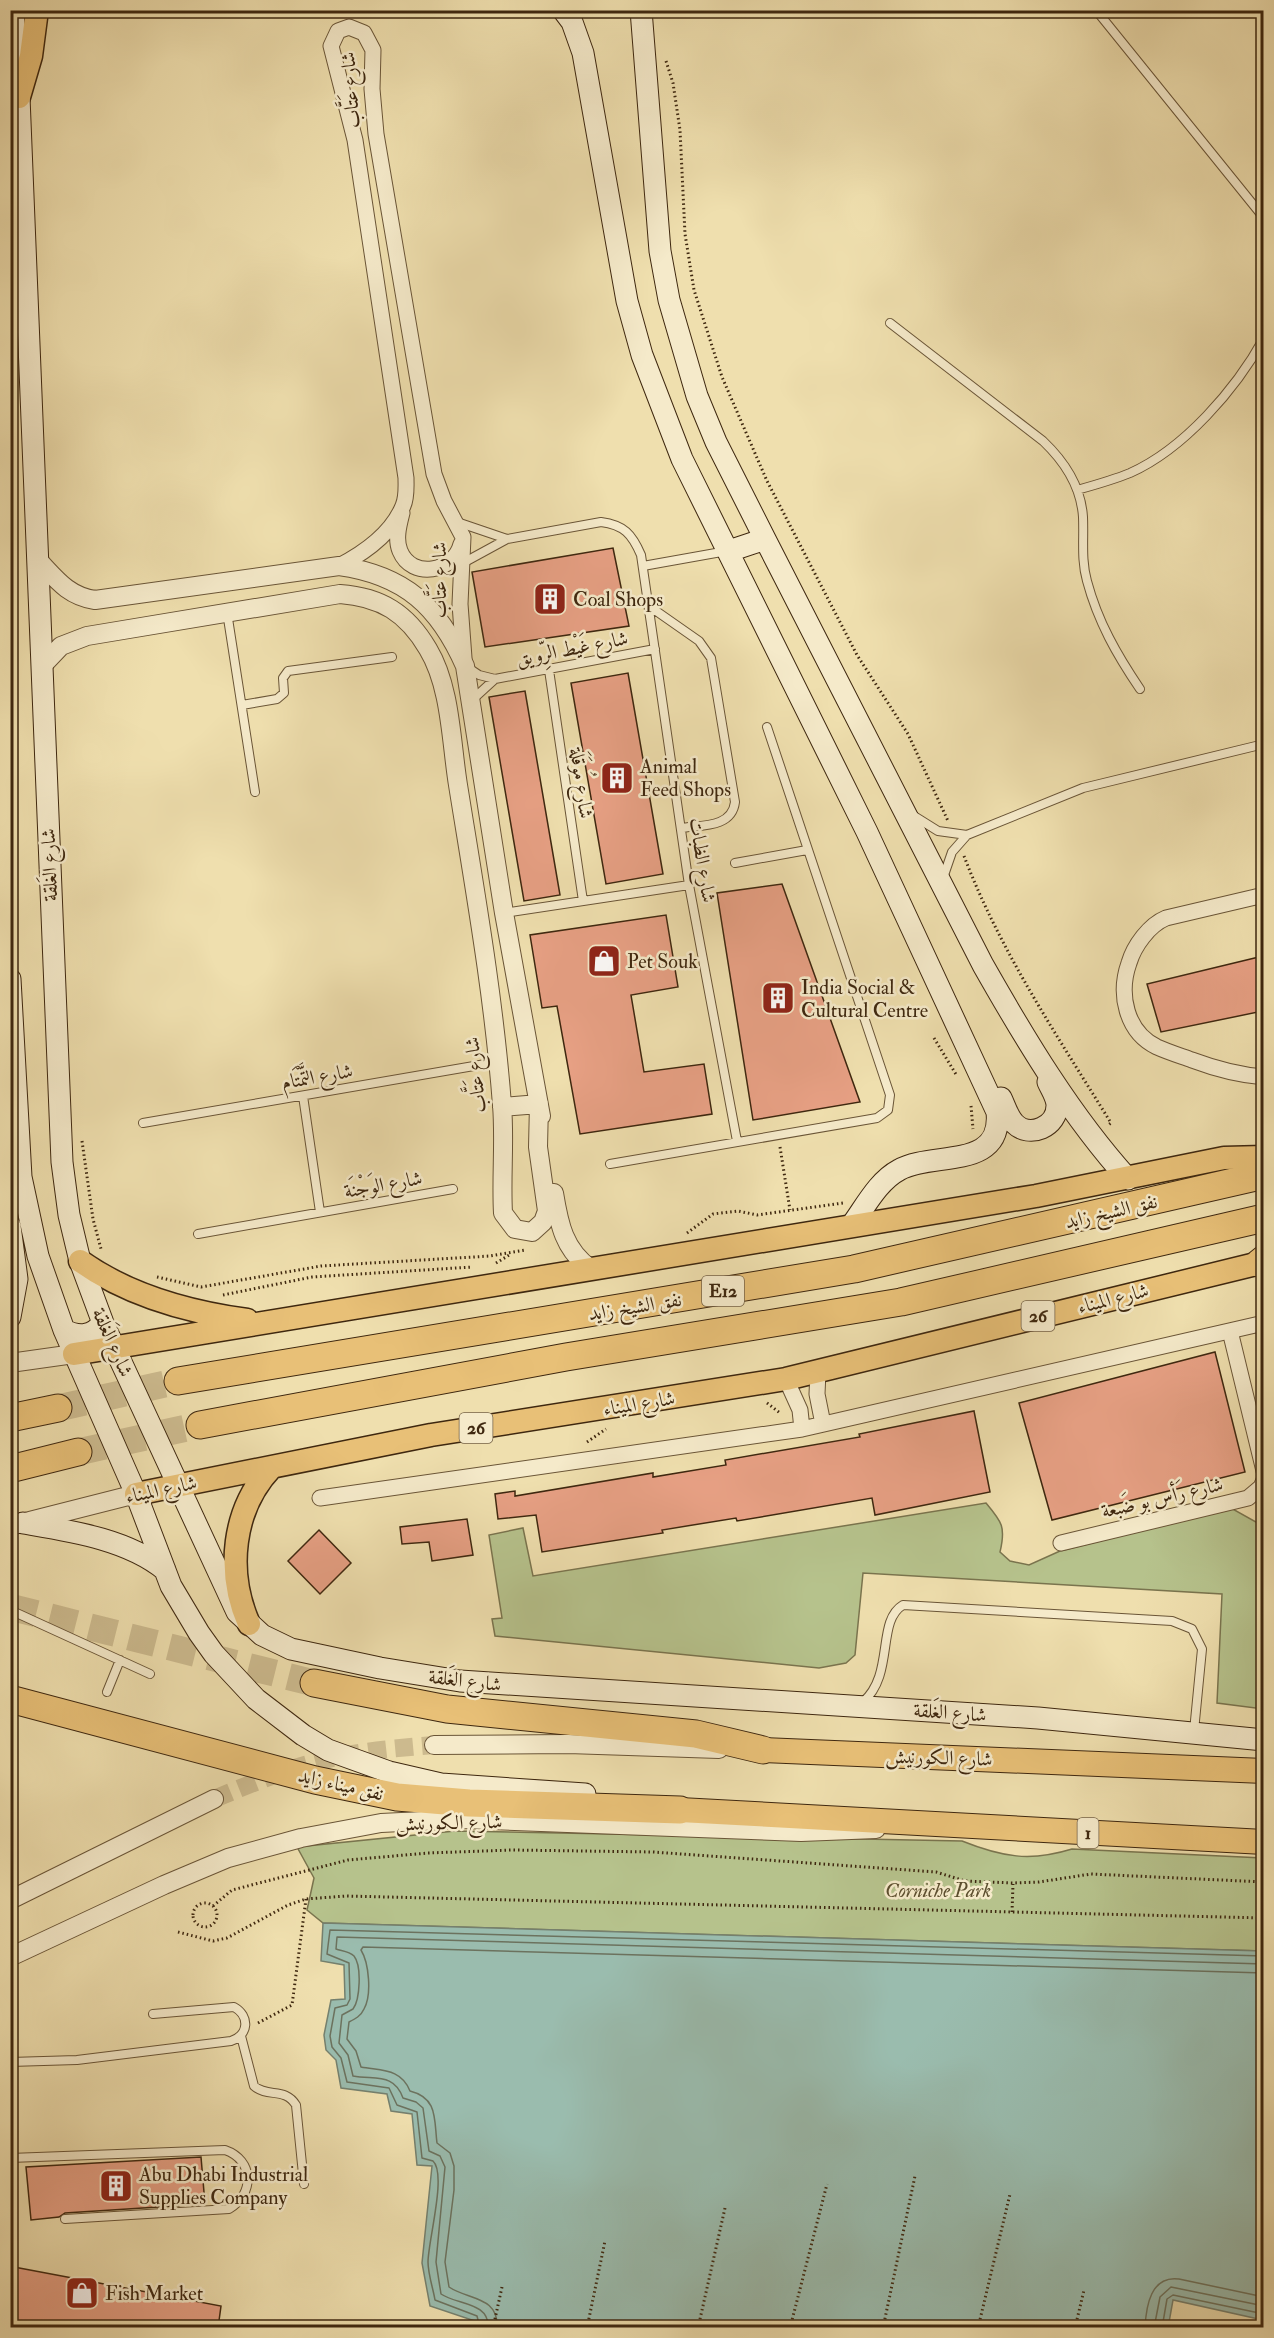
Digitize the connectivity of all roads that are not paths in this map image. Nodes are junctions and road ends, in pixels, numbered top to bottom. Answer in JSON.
{"nodes":[{"id":1,"x":13,"y":10,"type":"edge"},
{"id":2,"x":38,"y":10,"type":"edge"},
{"id":3,"x":563,"y":10,"type":"edge"},
{"id":4,"x":583,"y":10,"type":"edge"},
{"id":5,"x":631,"y":10,"type":"edge"},
{"id":6,"x":641,"y":10,"type":"edge"},
{"id":7,"x":1096,"y":10,"type":"edge"},
{"id":8,"x":578,"y":38,"type":"junction"},
{"id":9,"x":645,"y":68,"type":"junction"},
{"id":10,"x":19,"y":97,"type":"junction"},
{"id":11,"x":1263,"y":218,"type":"edge"},
{"id":12,"x":890,"y":323,"type":"dead end"},
{"id":13,"x":1263,"y":338,"type":"edge"},
{"id":14,"x":1077,"y":490,"type":"junction"},
{"id":15,"x":403,"y":507,"type":"junction"},
{"id":16,"x":457,"y":522,"type":"junction"},
{"id":17,"x":463,"y":537,"type":"junction"},
{"id":18,"x":507,"y":539,"type":"junction"},
{"id":19,"x":765,"y":540,"type":"junction"},
{"id":20,"x":729,"y":551,"type":"junction"},
{"id":21,"x":38,"y":560,"type":"junction"},
{"id":22,"x":463,"y":563,"type":"junction"},
{"id":23,"x":339,"y":566,"type":"junction"},
{"id":24,"x":643,"y":566,"type":"junction"},
{"id":25,"x":649,"y":606,"type":"junction"},
{"id":26,"x":227,"y":611,"type":"junction"},
{"id":27,"x":655,"y":649,"type":"junction"},
{"id":28,"x":392,"y":657,"type":"dead end"},
{"id":29,"x":465,"y":665,"type":"junction"},
{"id":30,"x":41,"y":667,"type":"junction"},
{"id":31,"x":549,"y":670,"type":"junction"},
{"id":32,"x":495,"y":679,"type":"junction"},
{"id":33,"x":1140,"y":689,"type":"dead end"},
{"id":34,"x":471,"y":702,"type":"junction"},
{"id":35,"x":242,"y":705,"type":"junction"},
{"id":36,"x":767,"y":727,"type":"dead end"},
{"id":37,"x":1263,"y":744,"type":"edge"},
{"id":38,"x":255,"y":792,"type":"dead end"},
{"id":39,"x":897,"y":802,"type":"junction"},
{"id":40,"x":681,"y":828,"type":"junction"},
{"id":41,"x":967,"y":836,"type":"junction"},
{"id":42,"x":807,"y":850,"type":"junction"},
{"id":43,"x":735,"y":863,"type":"dead end"},
{"id":44,"x":941,"y":883,"type":"junction"},
{"id":45,"x":689,"y":885,"type":"junction"},
{"id":46,"x":1263,"y":895,"type":"edge"},
{"id":47,"x":583,"y":901,"type":"junction"},
{"id":48,"x":504,"y":913,"type":"junction"},
{"id":49,"x":10,"y":979,"type":"edge"},
{"id":50,"x":1031,"y":1044,"type":"junction"},
{"id":51,"x":12,"y":1055,"type":"edge"},
{"id":52,"x":972,"y":1057,"type":"junction"},
{"id":53,"x":497,"y":1062,"type":"junction"},
{"id":54,"x":1263,"y":1077,"type":"edge"},
{"id":55,"x":303,"y":1096,"type":"junction"},
{"id":56,"x":539,"y":1104,"type":"junction"},
{"id":57,"x":502,"y":1107,"type":"junction"},
{"id":58,"x":143,"y":1123,"type":"dead end"},
{"id":59,"x":737,"y":1141,"type":"junction"},
{"id":60,"x":1263,"y":1157,"type":"edge"},
{"id":61,"x":610,"y":1164,"type":"dead end"},
{"id":62,"x":1263,"y":1175,"type":"edge"},
{"id":63,"x":1128,"y":1179,"type":"junction"},
{"id":64,"x":16,"y":1186,"type":"edge"},
{"id":65,"x":453,"y":1189,"type":"dead end"},
{"id":66,"x":320,"y":1212,"type":"junction"},
{"id":67,"x":1263,"y":1218,"type":"edge"},
{"id":68,"x":10,"y":1226,"type":"edge"},
{"id":69,"x":852,"y":1226,"type":"junction"},
{"id":70,"x":198,"y":1234,"type":"dead end"},
{"id":71,"x":80,"y":1261,"type":"junction"},
{"id":72,"x":1262,"y":1261,"type":"edge"},
{"id":73,"x":591,"y":1269,"type":"junction"},
{"id":74,"x":10,"y":1317,"type":"edge"},
{"id":75,"x":273,"y":1322,"type":"junction"},
{"id":76,"x":103,"y":1323,"type":"junction"},
{"id":77,"x":1263,"y":1323,"type":"edge"},
{"id":78,"x":64,"y":1330,"type":"junction"},
{"id":79,"x":1230,"y":1331,"type":"junction"},
{"id":80,"x":115,"y":1348,"type":"junction"},
{"id":81,"x":74,"y":1354,"type":"junction"},
{"id":82,"x":10,"y":1363,"type":"edge"},
{"id":83,"x":818,"y":1372,"type":"junction"},
{"id":84,"x":786,"y":1379,"type":"junction"},
{"id":85,"x":178,"y":1381,"type":"tunnel mouth"},
{"id":86,"x":58,"y":1408,"type":"tunnel mouth"},
{"id":87,"x":10,"y":1418,"type":"edge"},
{"id":88,"x":823,"y":1424,"type":"junction"},
{"id":89,"x":200,"y":1425,"type":"tunnel mouth"},
{"id":90,"x":802,"y":1429,"type":"junction"},
{"id":91,"x":78,"y":1452,"type":"tunnel mouth"},
{"id":92,"x":272,"y":1467,"type":"junction"},
{"id":93,"x":10,"y":1468,"type":"edge"},
{"id":94,"x":1263,"y":1471,"type":"edge"},
{"id":95,"x":1263,"y":1480,"type":"edge"},
{"id":96,"x":136,"y":1494,"type":"junction"},
{"id":97,"x":183,"y":1494,"type":"junction"},
{"id":98,"x":320,"y":1498,"type":"dead end"},
{"id":99,"x":145,"y":1518,"type":"junction"},
{"id":100,"x":17,"y":1524,"type":"edge"},
{"id":101,"x":1061,"y":1543,"type":"dead end"},
{"id":102,"x":165,"y":1570,"type":"junction"},
{"id":103,"x":10,"y":1610,"type":"edge"},
{"id":104,"x":249,"y":1624,"type":"junction"},
{"id":105,"x":120,"y":1660,"type":"junction"},
{"id":106,"x":150,"y":1674,"type":"dead end"},
{"id":107,"x":314,"y":1683,"type":"tunnel mouth"},
{"id":108,"x":107,"y":1692,"type":"dead end"},
{"id":109,"x":10,"y":1699,"type":"edge"},
{"id":110,"x":856,"y":1707,"type":"junction"},
{"id":111,"x":1194,"y":1731,"type":"junction"},
{"id":112,"x":1263,"y":1740,"type":"edge"},
{"id":113,"x":434,"y":1745,"type":"tunnel mouth"},
{"id":114,"x":763,"y":1750,"type":"junction"},
{"id":115,"x":1263,"y":1771,"type":"edge"},
{"id":116,"x":214,"y":1799,"type":"tunnel mouth"},
{"id":117,"x":680,"y":1810,"type":"junction"},
{"id":118,"x":913,"y":1824,"type":"junction"},
{"id":119,"x":1263,"y":1842,"type":"edge"},
{"id":120,"x":10,"y":1900,"type":"edge"},
{"id":121,"x":10,"y":1957,"type":"edge"},
{"id":122,"x":153,"y":2014,"type":"dead end"},
{"id":123,"x":243,"y":2033,"type":"junction"},
{"id":124,"x":10,"y":2062,"type":"edge"},
{"id":125,"x":10,"y":2158,"type":"edge"},
{"id":126,"x":304,"y":2184,"type":"dead end"},
{"id":127,"x":65,"y":2219,"type":"dead end"}],
"edges":[{"from":1,"to":10,"type":"main road","name":"شارع الغَلقة"},
{"from":2,"to":10,"type":"main road"},
{"from":3,"to":8,"type":"main road"},
{"from":4,"to":8,"type":"main road"},
{"from":5,"to":9,"type":"main road"},
{"from":6,"to":9,"type":"main road"},
{"from":7,"to":11,"type":"lane"},
{"from":8,"to":20,"type":"main road"},
{"from":9,"to":19,"type":"main road"},
{"from":10,"to":21,"type":"main road","name":"شارع الغَلقة"},
{"from":12,"to":14,"type":"lane"},
{"from":13,"to":14,"type":"lane"},
{"from":14,"to":33,"type":"lane"},
{"from":15,"to":16,"type":"street","name":"شارع عَتَّاب"},
{"from":15,"to":17,"type":"street"},
{"from":15,"to":23,"type":"street","name":"شارع عَتَّاب"},
{"from":16,"to":17,"type":"street","name":"شارع عَتَّاب"},
{"from":16,"to":18,"type":"lane","name":"شارع الظبات"},
{"from":17,"to":22,"type":"street","name":"شارع عَتَّاب"},
{"from":18,"to":22,"type":"lane","name":"شارع الظبات"},
{"from":18,"to":24,"type":"lane","name":"شارع الظبات"},
{"from":19,"to":20,"type":"main road"},
{"from":19,"to":39,"type":"main road"},
{"from":20,"to":24,"type":"lane"},
{"from":20,"to":52,"type":"main road"},
{"from":21,"to":23,"type":"street","name":"شارع عَتَّاب"},
{"from":21,"to":30,"type":"main road","name":"شارع الغَلقة"},
{"from":22,"to":29,"type":"street","name":"شارع عَتَّاب"},
{"from":23,"to":29,"type":"street","name":"شارع عَتَّاب"},
{"from":24,"to":25,"type":"lane","name":"شارع الظبات"},
{"from":25,"to":27,"type":"lane","name":"شارع الظبات"},
{"from":25,"to":40,"type":"lane"},
{"from":26,"to":30,"type":"street","name":"شارع عَتَّاب"},
{"from":26,"to":35,"type":"lane"},
{"from":26,"to":53,"type":"street","name":"شارع عَتَّاب"},
{"from":27,"to":31,"type":"lane","name":"شارع غَيْط الرِّويق"},
{"from":27,"to":40,"type":"lane","name":"شارع الظبات"},
{"from":28,"to":35,"type":"lane"},
{"from":29,"to":32,"type":"lane","name":"شارع غَيْط الرِّويق"},
{"from":29,"to":34,"type":"street","name":"شارع عَتَّاب"},
{"from":30,"to":71,"type":"main road","name":"شارع الغَلقة"},
{"from":31,"to":32,"type":"lane","name":"شارع غَيْط الرِّويق"},
{"from":31,"to":47,"type":"lane","name":"شارع مُوقَلَة"},
{"from":32,"to":34,"type":"lane","name":"شارع غَيْط الرِّويق"},
{"from":34,"to":48,"type":"street","name":"شارع عَتَّاب"},
{"from":35,"to":38,"type":"lane"},
{"from":36,"to":42,"type":"lane"},
{"from":37,"to":41,"type":"lane"},
{"from":39,"to":41,"type":"lane"},
{"from":39,"to":44,"type":"main road"},
{"from":40,"to":45,"type":"lane","name":"شارع الظبات"},
{"from":41,"to":44,"type":"lane"},
{"from":42,"to":43,"type":"lane"},
{"from":42,"to":59,"type":"lane"},
{"from":44,"to":50,"type":"main road"},
{"from":45,"to":47,"type":"lane"},
{"from":45,"to":59,"type":"lane","name":"شارع الظبات"},
{"from":46,"to":54,"type":"street"},
{"from":47,"to":48,"type":"lane"},
{"from":48,"to":56,"type":"street","name":"شارع عَتَّاب"},
{"from":49,"to":51,"type":"main road","name":"شارع الغَلقة"},
{"from":50,"to":52,"type":"main road"},
{"from":50,"to":63,"type":"main road"},
{"from":51,"to":64,"type":"main road","name":"شارع الغَلقة"},
{"from":52,"to":69,"type":"main road"},
{"from":53,"to":55,"type":"lane","name":"شارع التَّمْتَام"},
{"from":53,"to":57,"type":"street","name":"شارع عَتَّاب"},
{"from":55,"to":58,"type":"lane","name":"شارع التَّمْتَام"},
{"from":55,"to":66,"type":"lane","name":"شارع الوَجْنَة"},
{"from":56,"to":57,"type":"street"},
{"from":56,"to":57,"type":"street","name":"شارع عَتَّاب"},
{"from":56,"to":73,"type":"street","name":"شارع عَتَّاب"},
{"from":59,"to":61,"type":"lane"},
{"from":60,"to":63,"type":"main road"},
{"from":62,"to":85,"type":"highway","name":"نفق الشيخ زايد","number":"E12"},
{"from":63,"to":69,"type":"main road"},
{"from":64,"to":78,"type":"main road","name":"شارع الغَلقة"},
{"from":65,"to":66,"type":"lane","name":"شارع الوَجْنَة"},
{"from":66,"to":70,"type":"lane","name":"شارع الوَجْنَة"},
{"from":67,"to":89,"type":"highway","name":"نفق الشيخ زايد","number":"E12"},
{"from":68,"to":74,"type":"main road"},
{"from":69,"to":73,"type":"main road"},
{"from":71,"to":75,"type":"main road"},
{"from":71,"to":76,"type":"main road","name":"شارع الغَلقة"},
{"from":72,"to":83,"type":"main road","name":"شارع الميناء","number":"26"},
{"from":73,"to":75,"type":"main road"},
{"from":75,"to":80,"type":"main road"},
{"from":76,"to":78,"type":"main road"},
{"from":76,"to":80,"type":"main road","name":"شارع الغَلقة"},
{"from":77,"to":79,"type":"street"},
{"from":78,"to":81,"type":"main road","name":"شارع الغَلقة"},
{"from":79,"to":88,"type":"street"},
{"from":79,"to":94,"type":"street"},
{"from":80,"to":81,"type":"main road"},
{"from":80,"to":97,"type":"main road","name":"شارع الغَلقة"},
{"from":81,"to":82,"type":"street"},
{"from":81,"to":96,"type":"main road","name":"شارع الغَلقة"},
{"from":83,"to":84,"type":"main road","name":"شارع الميناء","number":"26"},
{"from":83,"to":88,"type":"street"},
{"from":84,"to":90,"type":"street"},
{"from":84,"to":92,"type":"main road","name":"شارع الميناء","number":"26"},
{"from":86,"to":87,"type":"highway"},
{"from":88,"to":90,"type":"street"},
{"from":90,"to":98,"type":"street"},
{"from":91,"to":93,"type":"highway"},
{"from":92,"to":97,"type":"main road","name":"شارع الميناء","number":"26"},
{"from":92,"to":104,"type":"main road"},
{"from":95,"to":101,"type":"street","name":"شارع رَأس بو ضَبعة"},
{"from":96,"to":97,"type":"main road","name":"شارع الميناء","number":"26"},
{"from":96,"to":99,"type":"main road","name":"شارع الغَلقة"},
{"from":96,"to":100,"type":"street","name":"شارع الميناء","number":"26"},
{"from":97,"to":99,"type":"main road"},
{"from":97,"to":104,"type":"main road","name":"شارع الغَلقة"},
{"from":99,"to":102,"type":"main road","name":"شارع الغَلقة"},
{"from":100,"to":102,"type":"main road"},
{"from":102,"to":117,"type":"main road","name":"شارع الغَلقة"},
{"from":103,"to":105,"type":"lane"},
{"from":104,"to":110,"type":"main road","name":"شارع الغَلقة"},
{"from":105,"to":106,"type":"lane"},
{"from":105,"to":108,"type":"lane"},
{"from":107,"to":114,"type":"highway"},
{"from":109,"to":117,"type":"highway","name":"نفق ميناء زايد"},
{"from":110,"to":111,"type":"main road","name":"شارع الغَلقة"},
{"from":110,"to":111,"type":"lane"},
{"from":111,"to":112,"type":"main road","name":"شارع الغَلقة"},
{"from":113,"to":114,"type":"street","name":"شارع الكورنيش"},
{"from":114,"to":115,"type":"highway","name":"شارع الكورنيش"},
{"from":116,"to":120,"type":"street"},
{"from":117,"to":118,"type":"highway","name":"شارع الكورنيش","number":"1"},
{"from":118,"to":119,"type":"highway","name":"شارع الكورنيش","number":"1"},
{"from":118,"to":121,"type":"street","name":"شارع الكورنيش"},
{"from":122,"to":123,"type":"lane"},
{"from":123,"to":124,"type":"lane"},
{"from":123,"to":126,"type":"lane"},
{"from":125,"to":127,"type":"lane"}]}
